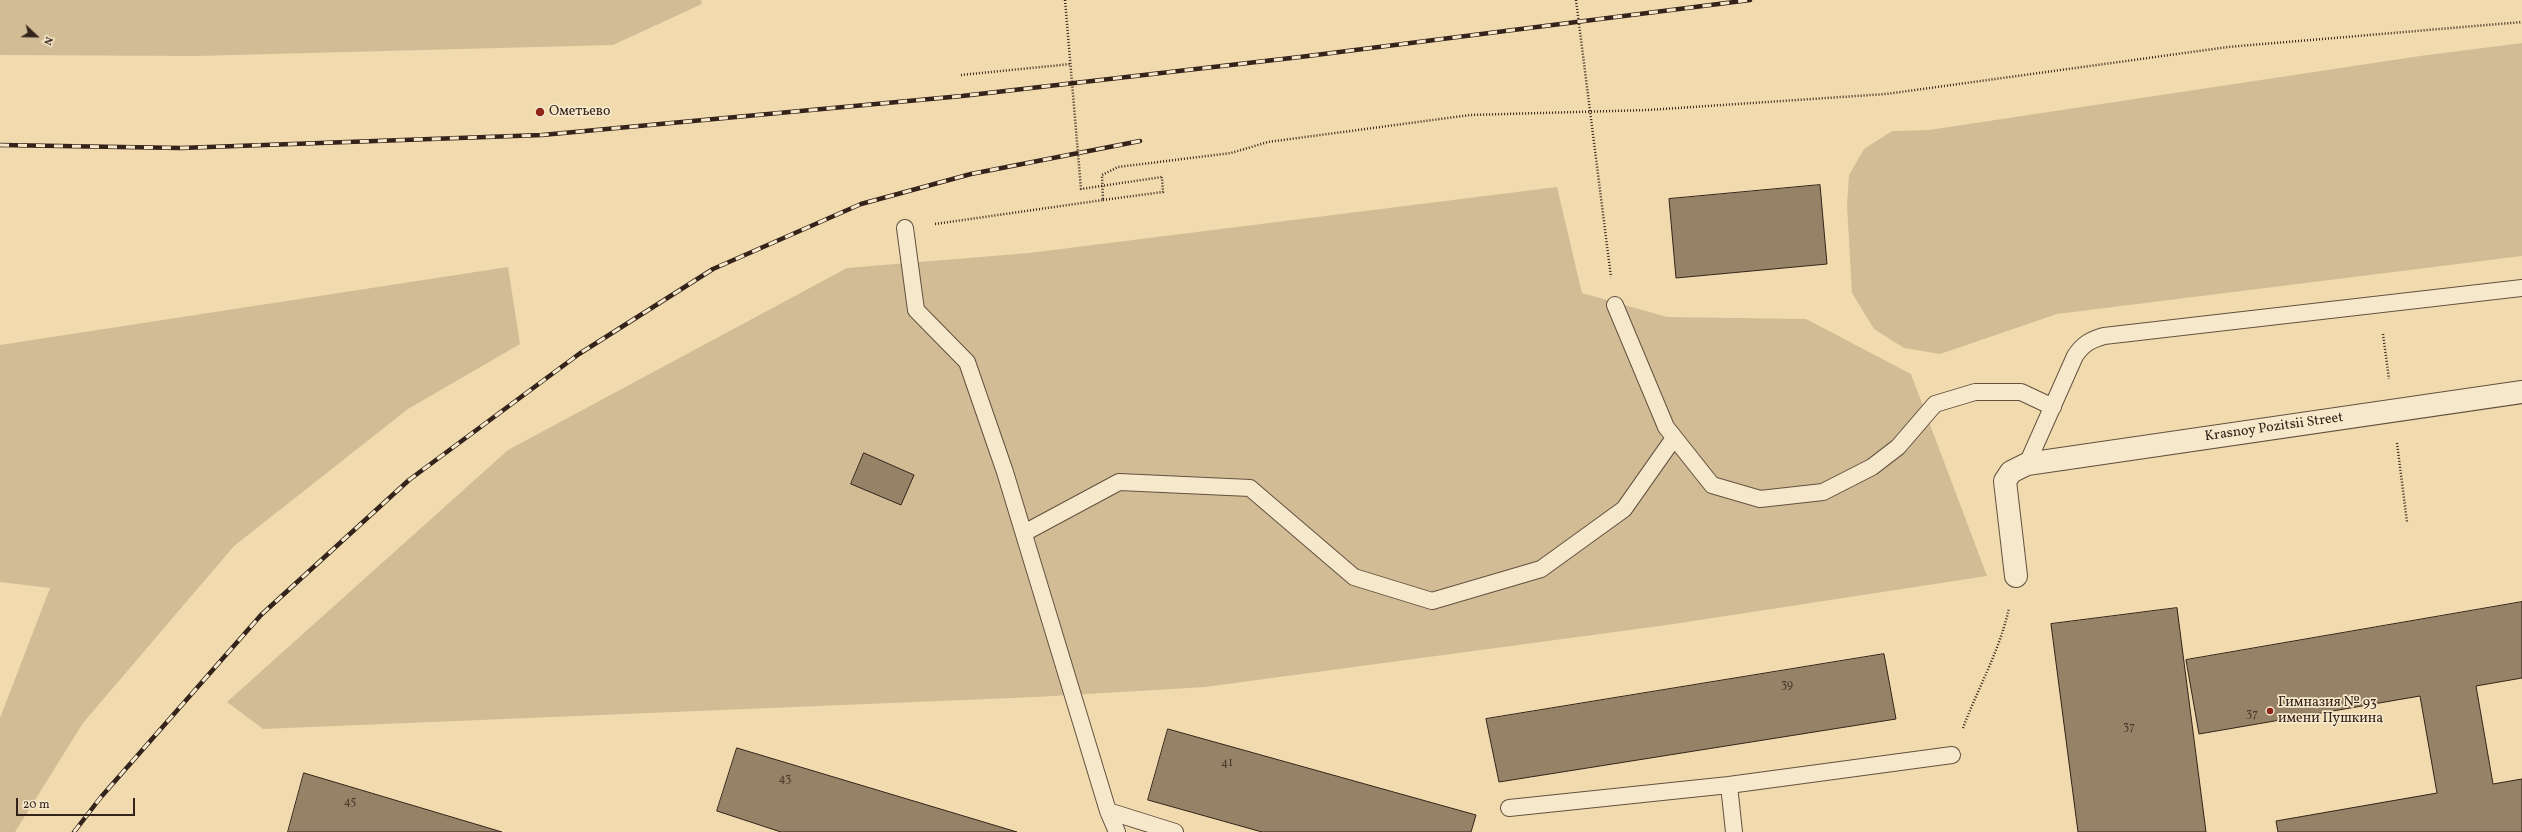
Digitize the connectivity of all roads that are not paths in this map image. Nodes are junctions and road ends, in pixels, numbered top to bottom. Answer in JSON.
{"nodes":[{"id":1,"x":905,"y":228,"type":"road end"},
{"id":2,"x":2522,"y":288,"type":"edge"},
{"id":3,"x":1614,"y":305,"type":"road end"},
{"id":4,"x":2522,"y":392,"type":"edge"},
{"id":5,"x":2053,"y":407,"type":"junction"},
{"id":6,"x":1674,"y":438,"type":"junction"},
{"id":7,"x":2027,"y":464,"type":"junction"},
{"id":8,"x":1024,"y":533,"type":"junction"},
{"id":9,"x":2016,"y":576,"type":"road end"},
{"id":10,"x":1952,"y":755,"type":"road end"},
{"id":11,"x":1729,"y":785,"type":"junction"},
{"id":12,"x":1509,"y":808,"type":"dead end"},
{"id":13,"x":1108,"y":811,"type":"junction"},
{"id":14,"x":1117,"y":832,"type":"edge"},
{"id":15,"x":1175,"y":832,"type":"edge"},
{"id":16,"x":1734,"y":832,"type":"edge"}],
"edges":[{"from":1,"to":8,"type":"lane"},
{"from":2,"to":5,"type":"lane"},
{"from":3,"to":6,"type":"lane"},
{"from":4,"to":7,"type":"street","name":"Krasnoy Pozitsii Street"},
{"from":5,"to":6,"type":"lane"},
{"from":5,"to":7,"type":"lane"},
{"from":6,"to":8,"type":"lane"},
{"from":7,"to":9,"type":"street"},
{"from":8,"to":13,"type":"lane"},
{"from":10,"to":11,"type":"lane"},
{"from":11,"to":12,"type":"lane"},
{"from":11,"to":16,"type":"lane"},
{"from":13,"to":14,"type":"lane"},
{"from":13,"to":15,"type":"lane"}]}
